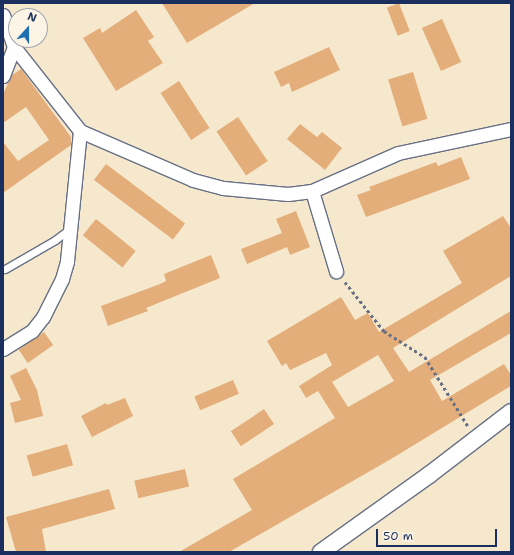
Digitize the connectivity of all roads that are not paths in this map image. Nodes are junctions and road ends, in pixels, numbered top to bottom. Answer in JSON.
{"nodes":[{"id":1,"x":3,"y":15,"type":"edge"},
{"id":2,"x":8,"y":30,"type":"edge"},
{"id":3,"x":14,"y":48,"type":"edge"},
{"id":4,"x":15,"y":48,"type":"edge"},
{"id":5,"x":3,"y":76,"type":"edge"},
{"id":6,"x":511,"y":129,"type":"edge"},
{"id":7,"x":80,"y":130,"type":"junction"},
{"id":8,"x":312,"y":192,"type":"junction"},
{"id":9,"x":71,"y":228,"type":"junction"},
{"id":10,"x":4,"y":269,"type":"dead end"},
{"id":11,"x":336,"y":272,"type":"road end"},
{"id":12,"x":3,"y":349,"type":"edge"},
{"id":13,"x":511,"y":412,"type":"edge"},
{"id":14,"x":321,"y":552,"type":"edge"}],
"edges":[{"from":1,"to":2,"type":"street"},
{"from":3,"to":5,"type":"street"},
{"from":4,"to":7,"type":"street"},
{"from":6,"to":8,"type":"street"},
{"from":7,"to":8,"type":"street"},
{"from":7,"to":9,"type":"street"},
{"from":8,"to":11,"type":"street"},
{"from":9,"to":10,"type":"lane"},
{"from":9,"to":12,"type":"street"},
{"from":13,"to":14,"type":"street"}]}
